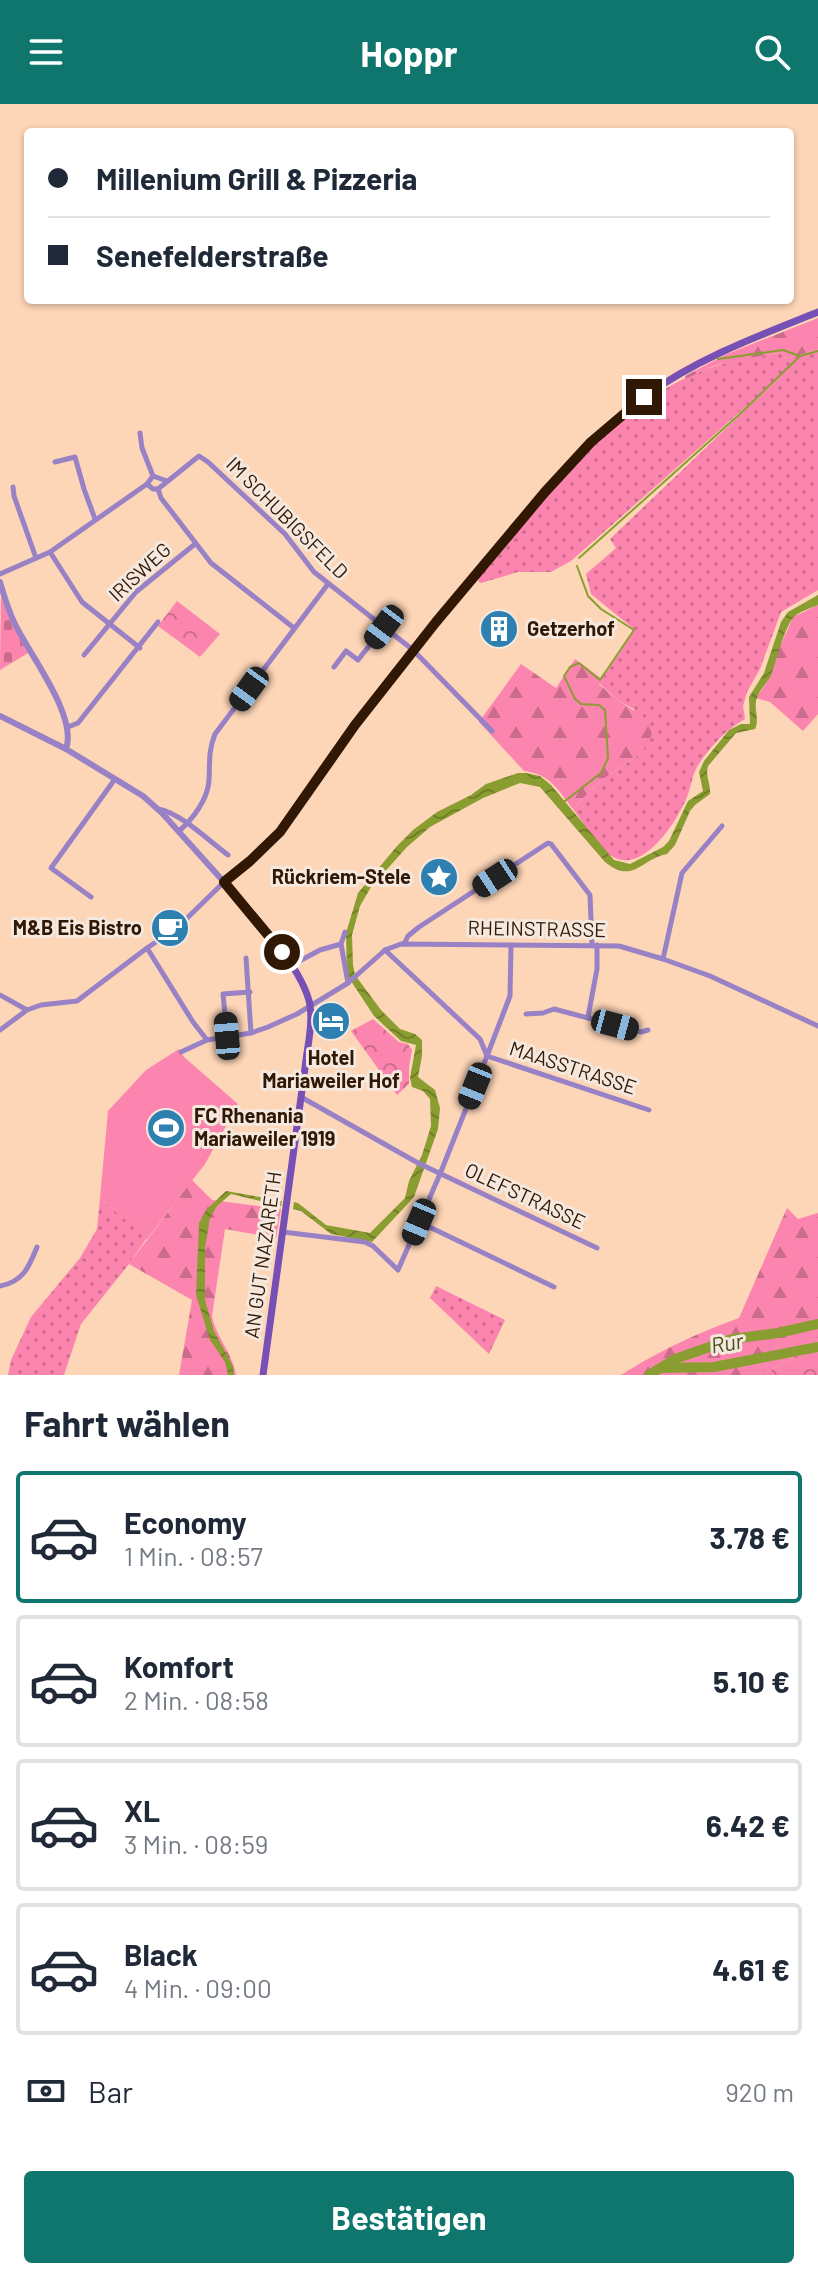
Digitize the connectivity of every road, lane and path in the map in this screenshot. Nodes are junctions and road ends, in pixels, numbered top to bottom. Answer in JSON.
{"nodes":[{"id":1,"x":818,"y":312,"type":"edge"},
{"id":2,"x":140,"y":433,"type":"dead end"},
{"id":3,"x":55,"y":462,"type":"dead end"},
{"id":4,"x":153,"y":476,"type":"junction"},
{"id":5,"x":168,"y":482,"type":"junction"},
{"id":6,"x":147,"y":484,"type":"junction"},
{"id":7,"x":13,"y":487,"type":"dead end"},
{"id":8,"x":158,"y":489,"type":"junction"},
{"id":9,"x":95,"y":519,"type":"junction"},
{"id":10,"x":195,"y":544,"type":"junction"},
{"id":11,"x":50,"y":552,"type":"junction"},
{"id":12,"x":36,"y":558,"type":"junction"},
{"id":13,"x":0,"y":574,"type":"edge"},
{"id":14,"x":0,"y":582,"type":"edge"},
{"id":15,"x":328,"y":584,"type":"junction"},
{"id":16,"x":158,"y":622,"type":"dead end"},
{"id":17,"x":109,"y":625,"type":"junction"},
{"id":18,"x":384,"y":627,"type":"junction"},
{"id":19,"x":294,"y":628,"type":"junction"},
{"id":20,"x":140,"y":648,"type":"junction"},
{"id":21,"x":413,"y":650,"type":"junction"},
{"id":22,"x":84,"y":655,"type":"dead end"},
{"id":23,"x":334,"y":667,"type":"dead end"},
{"id":24,"x":0,"y":716,"type":"edge"},
{"id":25,"x":68,"y":727,"type":"junction"},
{"id":26,"x":492,"y":731,"type":"dead end"},
{"id":27,"x":66,"y":749,"type":"junction"},
{"id":28,"x":115,"y":779,"type":"junction"},
{"id":29,"x":157,"y":808,"type":"junction"},
{"id":30,"x":188,"y":824,"type":"junction"},
{"id":31,"x":722,"y":826,"type":"dead end"},
{"id":32,"x":179,"y":831,"type":"junction"},
{"id":33,"x":228,"y":855,"type":"dead end"},
{"id":34,"x":224,"y":882,"type":"junction"},
{"id":35,"x":91,"y":897,"type":"dead end"},
{"id":36,"x":345,"y":932,"type":"dead end"},
{"id":37,"x":341,"y":944,"type":"junction"},
{"id":38,"x":404,"y":944,"type":"junction"},
{"id":39,"x":511,"y":945,"type":"junction"},
{"id":40,"x":595,"y":945,"type":"junction"},
{"id":41,"x":147,"y":948,"type":"junction"},
{"id":42,"x":385,"y":950,"type":"junction"},
{"id":43,"x":246,"y":958,"type":"dead end"},
{"id":44,"x":663,"y":959,"type":"junction"},
{"id":45,"x":292,"y":965,"type":"junction"},
{"id":46,"x":349,"y":982,"type":"junction"},
{"id":47,"x":250,"y":992,"type":"junction"},
{"id":48,"x":0,"y":995,"type":"edge"},
{"id":49,"x":310,"y":1006,"type":"junction"},
{"id":50,"x":27,"y":1010,"type":"junction"},
{"id":51,"x":526,"y":1014,"type":"dead end"},
{"id":52,"x":588,"y":1017,"type":"junction"},
{"id":53,"x":818,"y":1026,"type":"edge"},
{"id":54,"x":0,"y":1030,"type":"edge"},
{"id":55,"x":648,"y":1030,"type":"dead end"},
{"id":56,"x":251,"y":1033,"type":"junction"},
{"id":57,"x":227,"y":1036,"type":"junction"},
{"id":58,"x":207,"y":1040,"type":"junction"},
{"id":59,"x":181,"y":1052,"type":"dead end"},
{"id":60,"x":487,"y":1056,"type":"junction"},
{"id":61,"x":301,"y":1097,"type":"junction"},
{"id":62,"x":649,"y":1110,"type":"dead end"},
{"id":63,"x":440,"y":1174,"type":"junction"},
{"id":64,"x":419,"y":1222,"type":"junction"},
{"id":65,"x":283,"y":1232,"type":"junction"},
{"id":66,"x":37,"y":1247,"type":"dead end"},
{"id":67,"x":597,"y":1248,"type":"dead end"},
{"id":68,"x":0,"y":1286,"type":"edge"},
{"id":69,"x":554,"y":1287,"type":"dead end"},
{"id":70,"x":263,"y":1375,"type":"edge"}],
"edges":[{"from":1,"to":21,"type":"main road"},
{"from":2,"to":4,"type":"street"},
{"from":3,"to":9,"type":"street"},
{"from":4,"to":5,"type":"street"},
{"from":4,"to":6,"type":"street"},
{"from":5,"to":8,"type":"street"},
{"from":5,"to":15,"type":"street","name":"IM SCHUBIGSFELD"},
{"from":6,"to":8,"type":"street"},
{"from":6,"to":9,"type":"street"},
{"from":7,"to":12,"type":"street"},
{"from":8,"to":10,"type":"street"},
{"from":9,"to":11,"type":"street"},
{"from":10,"to":17,"type":"street","name":"IRISWEG"},
{"from":10,"to":19,"type":"street"},
{"from":11,"to":12,"type":"street"},
{"from":11,"to":17,"type":"street"},
{"from":12,"to":13,"type":"street"},
{"from":14,"to":25,"type":"street"},
{"from":15,"to":18,"type":"street","name":"IM SCHUBIGSFELD"},
{"from":15,"to":19,"type":"street"},
{"from":16,"to":20,"type":"street"},
{"from":17,"to":20,"type":"street"},
{"from":17,"to":22,"type":"street","name":"IRISWEG"},
{"from":18,"to":21,"type":"street","name":"IM SCHUBIGSFELD"},
{"from":18,"to":23,"type":"street"},
{"from":19,"to":30,"type":"street"},
{"from":20,"to":25,"type":"street"},
{"from":21,"to":26,"type":"street","name":"IM SCHUBIGSFELD"},
{"from":21,"to":34,"type":"main road"},
{"from":24,"to":27,"type":"street"},
{"from":25,"to":27,"type":"street"},
{"from":27,"to":28,"type":"street"},
{"from":28,"to":29,"type":"street"},
{"from":28,"to":35,"type":"street"},
{"from":29,"to":30,"type":"street"},
{"from":29,"to":32,"type":"street"},
{"from":30,"to":32,"type":"street"},
{"from":30,"to":33,"type":"street"},
{"from":31,"to":44,"type":"street"},
{"from":32,"to":34,"type":"street"},
{"from":34,"to":41,"type":"street"},
{"from":34,"to":45,"type":"main road","name":"AN GUT NAZARETH"},
{"from":36,"to":37,"type":"street"},
{"from":37,"to":45,"type":"street"},
{"from":37,"to":46,"type":"street"},
{"from":38,"to":39,"type":"street","name":"RHEINSTRASSE"},
{"from":38,"to":40,"type":"street"},
{"from":38,"to":42,"type":"street","name":"RHEINSTRASSE"},
{"from":39,"to":40,"type":"street","name":"RHEINSTRASSE"},
{"from":39,"to":60,"type":"street","name":"OLEFSTRASSE"},
{"from":40,"to":44,"type":"street","name":"RHEINSTRASSE"},
{"from":40,"to":52,"type":"street"},
{"from":41,"to":50,"type":"street"},
{"from":41,"to":58,"type":"street"},
{"from":42,"to":46,"type":"street"},
{"from":42,"to":60,"type":"street"},
{"from":43,"to":47,"type":"street"},
{"from":44,"to":53,"type":"street","name":"RHEINSTRASSE"},
{"from":45,"to":49,"type":"main road","name":"AN GUT NAZARETH"},
{"from":46,"to":49,"type":"street"},
{"from":47,"to":56,"type":"street"},
{"from":47,"to":57,"type":"street"},
{"from":48,"to":50,"type":"street"},
{"from":49,"to":56,"type":"street"},
{"from":49,"to":61,"type":"main road","name":"AN GUT NAZARETH"},
{"from":50,"to":54,"type":"street"},
{"from":51,"to":52,"type":"street"},
{"from":52,"to":55,"type":"street"},
{"from":56,"to":57,"type":"street"},
{"from":57,"to":58,"type":"street"},
{"from":58,"to":59,"type":"street"},
{"from":60,"to":62,"type":"street","name":"MAASSTRASSE"},
{"from":60,"to":63,"type":"street","name":"OLEFSTRASSE"},
{"from":61,"to":63,"type":"street","name":"OLEFSTRASSE"},
{"from":61,"to":65,"type":"main road","name":"AN GUT NAZARETH"},
{"from":63,"to":64,"type":"street","name":"OLEFSTRASSE"},
{"from":63,"to":67,"type":"street","name":"OLEFSTRASSE"},
{"from":64,"to":65,"type":"street","name":"OLEFSTRASSE"},
{"from":64,"to":69,"type":"street"},
{"from":65,"to":70,"type":"main road","name":"AN GUT NAZARETH"},
{"from":66,"to":68,"type":"street"}]}
